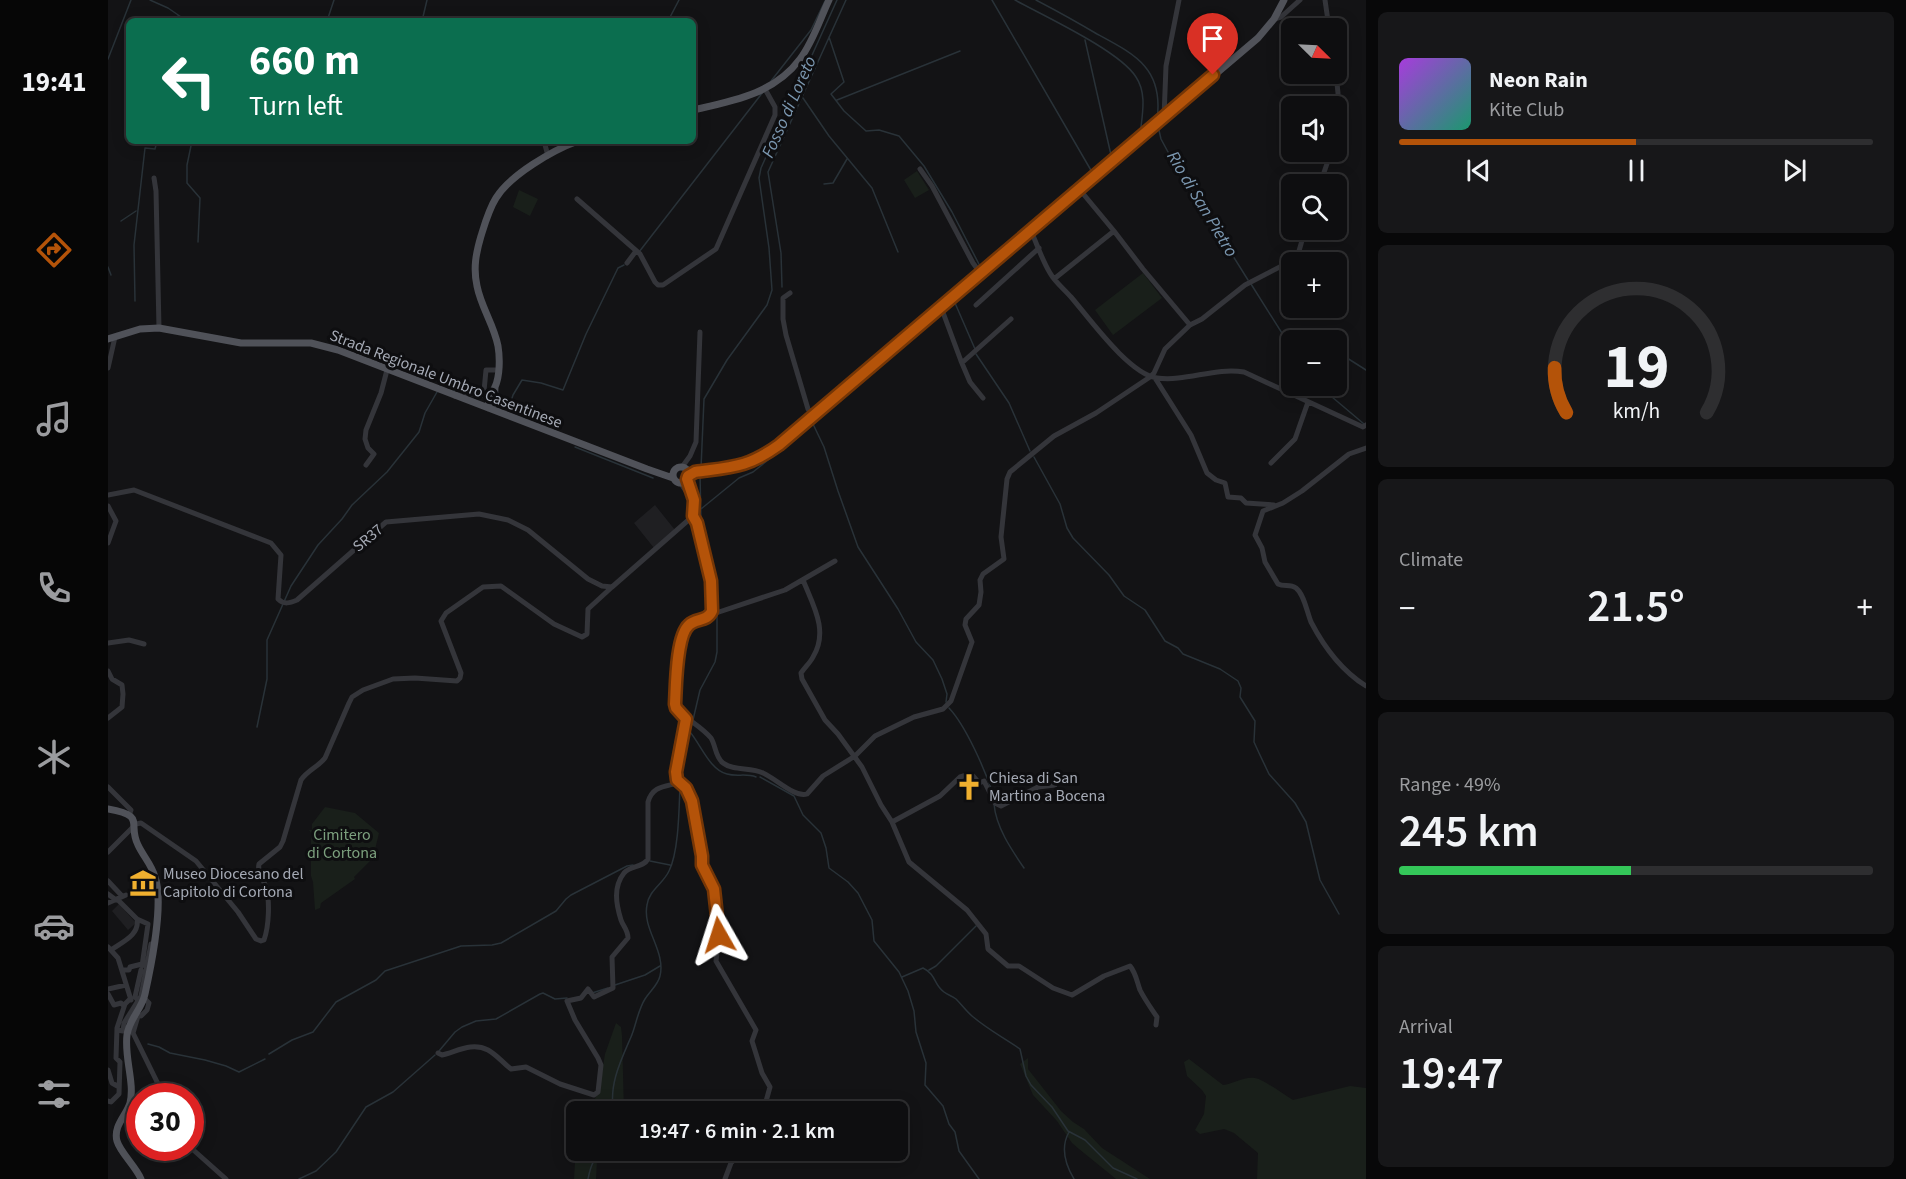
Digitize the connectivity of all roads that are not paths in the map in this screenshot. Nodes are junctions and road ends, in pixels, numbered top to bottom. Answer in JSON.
{"nodes":[{"id":1,"x":829,"y":0,"type":"edge"},
{"id":2,"x":1179,"y":0,"type":"edge"},
{"id":3,"x":1284,"y":0,"type":"edge"},
{"id":4,"x":1300,"y":0,"type":"edge"},
{"id":5,"x":1325,"y":0,"type":"edge"},
{"id":6,"x":1328,"y":18,"type":"edge"},
{"id":7,"x":1274,"y":20,"type":"junction"},
{"id":8,"x":765,"y":89,"type":"junction"},
{"id":9,"x":696,"y":109,"type":"edge"},
{"id":10,"x":1164,"y":117,"type":"junction"},
{"id":11,"x":545,"y":144,"type":"edge"},
{"id":12,"x":572,"y":144,"type":"edge"},
{"id":13,"x":548,"y":156,"type":"junction"},
{"id":14,"x":920,"y":169,"type":"dead end"},
{"id":15,"x":154,"y":178,"type":"dead end"},
{"id":16,"x":1080,"y":189,"type":"junction"},
{"id":17,"x":577,"y":199,"type":"dead end"},
{"id":18,"x":1031,"y":231,"type":"junction"},
{"id":19,"x":1114,"y":231,"type":"junction"},
{"id":20,"x":1302,"y":240,"type":"edge"},
{"id":21,"x":1039,"y":248,"type":"junction"},
{"id":22,"x":636,"y":250,"type":"junction"},
{"id":23,"x":627,"y":263,"type":"dead end"},
{"id":24,"x":981,"y":274,"type":"junction"},
{"id":25,"x":1054,"y":279,"type":"junction"},
{"id":26,"x":790,"y":293,"type":"dead end"},
{"id":27,"x":976,"y":305,"type":"dead end"},
{"id":28,"x":941,"y":307,"type":"junction"},
{"id":29,"x":1011,"y":319,"type":"dead end"},
{"id":30,"x":1190,"y":325,"type":"junction"},
{"id":31,"x":159,"y":328,"type":"junction"},
{"id":32,"x":700,"y":332,"type":"dead end"},
{"id":33,"x":111,"y":338,"type":"edge"},
{"id":34,"x":962,"y":361,"type":"junction"},
{"id":35,"x":108,"y":368,"type":"edge"},
{"id":36,"x":387,"y":370,"type":"junction"},
{"id":37,"x":498,"y":370,"type":"junction"},
{"id":38,"x":1152,"y":377,"type":"junction"},
{"id":39,"x":494,"y":393,"type":"junction"},
{"id":40,"x":455,"y":396,"type":"junction"},
{"id":41,"x":983,"y":398,"type":"dead end"},
{"id":42,"x":468,"y":401,"type":"junction"},
{"id":43,"x":1308,"y":402,"type":"junction"},
{"id":44,"x":489,"y":408,"type":"junction"},
{"id":45,"x":507,"y":414,"type":"junction"},
{"id":46,"x":813,"y":416,"type":"junction"},
{"id":47,"x":1365,"y":427,"type":"edge"},
{"id":48,"x":1366,"y":448,"type":"edge"},
{"id":49,"x":1271,"y":463,"type":"dead end"},
{"id":50,"x":366,"y":465,"type":"dead end"},
{"id":51,"x":687,"y":474,"type":"junction"},
{"id":52,"x":108,"y":495,"type":"edge"},
{"id":53,"x":108,"y":506,"type":"edge"},
{"id":54,"x":1275,"y":506,"type":"junction"},
{"id":55,"x":693,"y":513,"type":"junction"},
{"id":56,"x":108,"y":543,"type":"edge"},
{"id":57,"x":835,"y":561,"type":"dead end"},
{"id":58,"x":803,"y":580,"type":"junction"},
{"id":59,"x":612,"y":586,"type":"junction"},
{"id":60,"x":715,"y":613,"type":"junction"},
{"id":61,"x":108,"y":643,"type":"edge"},
{"id":62,"x":144,"y":644,"type":"dead end"},
{"id":63,"x":108,"y":671,"type":"edge"},
{"id":64,"x":1366,"y":686,"type":"edge"},
{"id":65,"x":108,"y":718,"type":"edge"},
{"id":66,"x":690,"y":722,"type":"junction"},
{"id":67,"x":855,"y":756,"type":"junction"},
{"id":68,"x":677,"y":780,"type":"junction"},
{"id":69,"x":1055,"y":785,"type":"dead end"},
{"id":70,"x":108,"y":787,"type":"edge"},
{"id":71,"x":108,"y":809,"type":"edge"},
{"id":72,"x":129,"y":815,"type":"junction"},
{"id":73,"x":892,"y":822,"type":"junction"},
{"id":74,"x":135,"y":824,"type":"junction"},
{"id":75,"x":108,"y":852,"type":"edge"},
{"id":76,"x":108,"y":881,"type":"edge"},
{"id":77,"x":108,"y":894,"type":"edge"},
{"id":78,"x":120,"y":897,"type":"junction"},
{"id":79,"x":108,"y":903,"type":"edge"},
{"id":80,"x":136,"y":919,"type":"junction"},
{"id":81,"x":148,"y":924,"type":"junction"},
{"id":82,"x":109,"y":948,"type":"edge"},
{"id":83,"x":142,"y":967,"type":"junction"},
{"id":84,"x":122,"y":970,"type":"junction"},
{"id":85,"x":126,"y":985,"type":"junction"},
{"id":86,"x":108,"y":989,"type":"edge"},
{"id":87,"x":108,"y":994,"type":"edge"},
{"id":88,"x":136,"y":1004,"type":"junction"},
{"id":89,"x":124,"y":1006,"type":"junction"},
{"id":90,"x":1156,"y":1026,"type":"dead end"},
{"id":91,"x":117,"y":1030,"type":"junction"},
{"id":92,"x":438,"y":1053,"type":"dead end"},
{"id":93,"x":108,"y":1070,"type":"edge"},
{"id":94,"x":158,"y":1083,"type":"edge"},
{"id":95,"x":119,"y":1087,"type":"junction"},
{"id":96,"x":108,"y":1101,"type":"edge"},
{"id":97,"x":766,"y":1101,"type":"edge"},
{"id":98,"x":204,"y":1159,"type":"edge"},
{"id":99,"x":733,"y":1161,"type":"edge"},
{"id":100,"x":141,"y":1179,"type":"edge"},
{"id":101,"x":226,"y":1179,"type":"edge"},
{"id":102,"x":725,"y":1179,"type":"edge"}],
"edges":[{"from":1,"to":8,"type":"main road"},
{"from":2,"to":10,"type":"street"},
{"from":3,"to":7,"type":"main road"},
{"from":4,"to":7,"type":"street"},
{"from":5,"to":6,"type":"street"},
{"from":7,"to":10,"type":"main road"},
{"from":8,"to":9,"type":"main road"},
{"from":8,"to":22,"type":"street"},
{"from":10,"to":16,"type":"main road"},
{"from":11,"to":13,"type":"street"},
{"from":12,"to":13,"type":"main road"},
{"from":13,"to":37,"type":"main road"},
{"from":14,"to":24,"type":"street"},
{"from":15,"to":31,"type":"street"},
{"from":16,"to":18,"type":"main road"},
{"from":16,"to":19,"type":"street"},
{"from":17,"to":22,"type":"street"},
{"from":18,"to":21,"type":"street"},
{"from":18,"to":24,"type":"main road"},
{"from":19,"to":25,"type":"street"},
{"from":19,"to":30,"type":"street"},
{"from":20,"to":30,"type":"street"},
{"from":21,"to":25,"type":"street"},
{"from":21,"to":27,"type":"street"},
{"from":22,"to":23,"type":"street"},
{"from":24,"to":28,"type":"main road"},
{"from":25,"to":38,"type":"street"},
{"from":26,"to":46,"type":"street"},
{"from":28,"to":34,"type":"street"},
{"from":28,"to":46,"type":"main road"},
{"from":29,"to":34,"type":"street"},
{"from":30,"to":38,"type":"street"},
{"from":31,"to":33,"type":"main road","name":"Strada Regionale Umbro Casentinese"},
{"from":31,"to":36,"type":"main road","name":"Strada Regionale Umbro Casentinese"},
{"from":32,"to":51,"type":"street"},
{"from":33,"to":35,"type":"street"},
{"from":34,"to":41,"type":"street"},
{"from":36,"to":40,"type":"main road","name":"Strada Regionale Umbro Casentinese"},
{"from":36,"to":50,"type":"street"},
{"from":37,"to":39,"type":"main road"},
{"from":37,"to":40,"type":"street"},
{"from":38,"to":43,"type":"street"},
{"from":38,"to":54,"type":"street"},
{"from":38,"to":67,"type":"street"},
{"from":39,"to":42,"type":"main road"},
{"from":39,"to":44,"type":"main road"},
{"from":39,"to":45,"type":"main road"},
{"from":40,"to":42,"type":"main road","name":"Strada Regionale Umbro Casentinese"},
{"from":42,"to":44,"type":"main road","name":"Strada Regionale Umbro Casentinese"},
{"from":43,"to":47,"type":"street"},
{"from":43,"to":49,"type":"street"},
{"from":44,"to":45,"type":"main road","name":"Strada Regionale Umbro Casentinese"},
{"from":45,"to":51,"type":"main road","name":"Strada Regionale Umbro Casentinese"},
{"from":46,"to":51,"type":"main road"},
{"from":48,"to":54,"type":"street"},
{"from":51,"to":55,"type":"street"},
{"from":52,"to":59,"type":"street","name":"SR37"},
{"from":53,"to":56,"type":"street"},
{"from":54,"to":64,"type":"street"},
{"from":55,"to":59,"type":"street"},
{"from":55,"to":60,"type":"street"},
{"from":57,"to":58,"type":"street"},
{"from":58,"to":60,"type":"street"},
{"from":58,"to":67,"type":"street"},
{"from":59,"to":74,"type":"street"},
{"from":60,"to":66,"type":"street"},
{"from":61,"to":62,"type":"street"},
{"from":63,"to":65,"type":"street"},
{"from":66,"to":67,"type":"street"},
{"from":66,"to":68,"type":"street"},
{"from":67,"to":73,"type":"street"},
{"from":68,"to":92,"type":"street"},
{"from":68,"to":97,"type":"street"},
{"from":69,"to":73,"type":"street"},
{"from":70,"to":72,"type":"street"},
{"from":71,"to":72,"type":"main road"},
{"from":72,"to":74,"type":"main road"},
{"from":73,"to":90,"type":"street"},
{"from":74,"to":75,"type":"street"},
{"from":74,"to":88,"type":"main road"},
{"from":76,"to":78,"type":"street"},
{"from":77,"to":78,"type":"street"},
{"from":78,"to":79,"type":"street"},
{"from":78,"to":80,"type":"street"},
{"from":80,"to":81,"type":"street"},
{"from":80,"to":82,"type":"street"},
{"from":81,"to":83,"type":"street"},
{"from":81,"to":88,"type":"street"},
{"from":82,"to":84,"type":"street"},
{"from":83,"to":84,"type":"street"},
{"from":83,"to":88,"type":"street"},
{"from":84,"to":85,"type":"street"},
{"from":85,"to":86,"type":"street"},
{"from":85,"to":88,"type":"street"},
{"from":87,"to":89,"type":"street"},
{"from":88,"to":89,"type":"street"},
{"from":88,"to":91,"type":"street"},
{"from":88,"to":94,"type":"street"},
{"from":88,"to":100,"type":"main road"},
{"from":89,"to":91,"type":"street"},
{"from":91,"to":95,"type":"street"},
{"from":93,"to":95,"type":"street"},
{"from":95,"to":96,"type":"street"},
{"from":98,"to":101,"type":"street"},
{"from":99,"to":102,"type":"street"}]}
